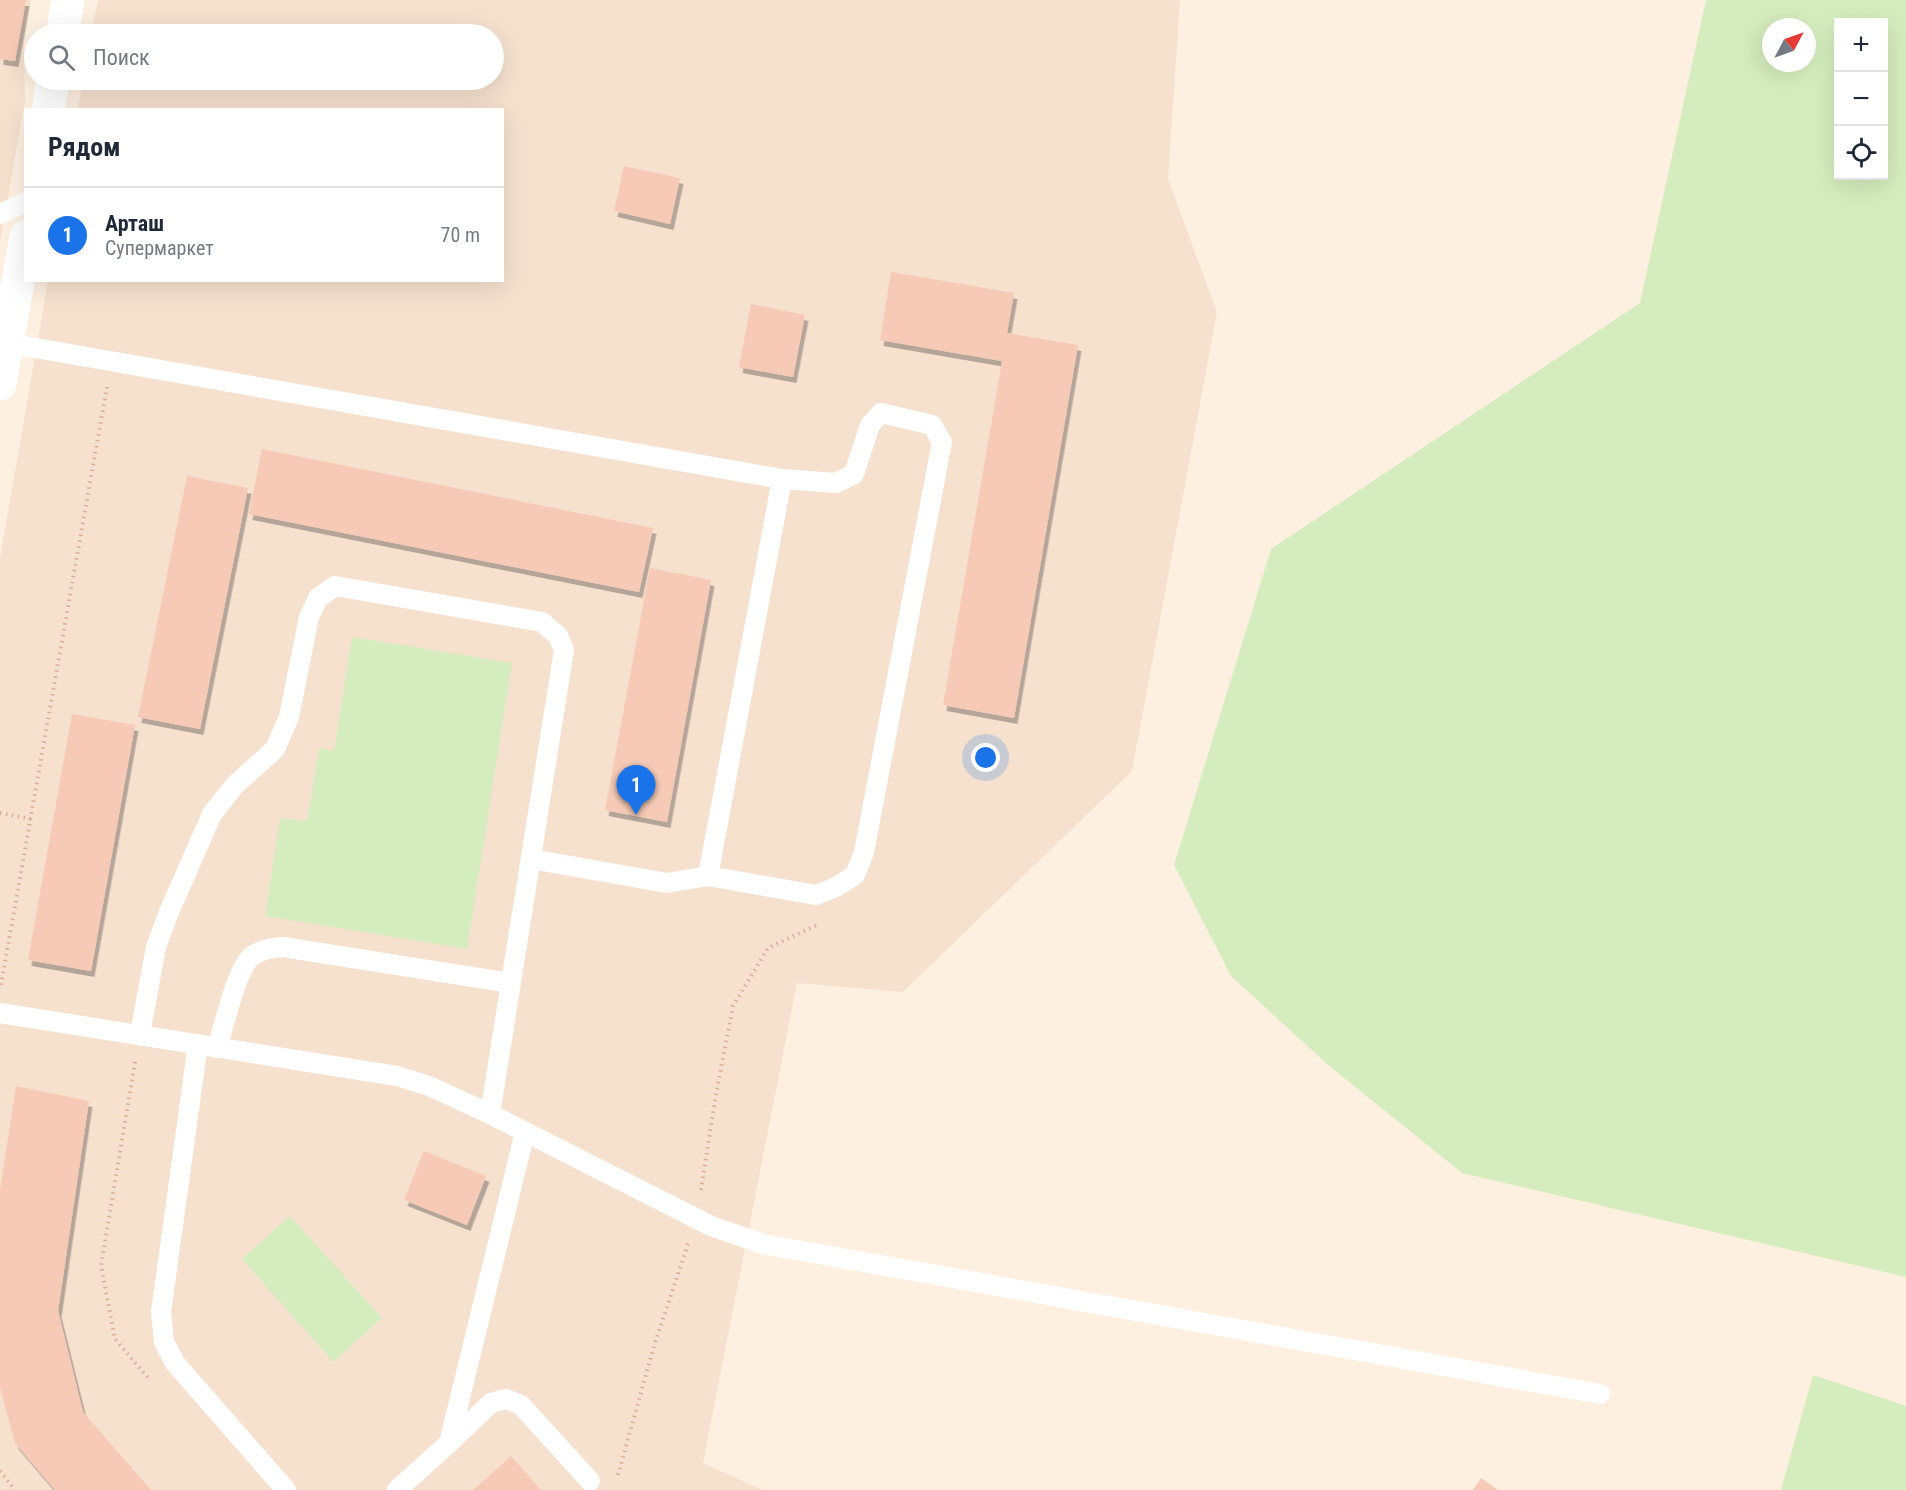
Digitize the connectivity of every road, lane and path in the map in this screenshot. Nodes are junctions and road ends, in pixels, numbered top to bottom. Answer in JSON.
{"nodes":[{"id":1,"x":68,"y":0,"type":"edge"},
{"id":2,"x":64,"y":24,"type":"edge"},
{"id":3,"x":51,"y":90,"type":"edge"},
{"id":4,"x":48,"y":108,"type":"edge"},
{"id":5,"x":24,"y":203,"type":"edge"},
{"id":6,"x":0,"y":214,"type":"edge"},
{"id":7,"x":24,"y":247,"type":"edge"},
{"id":8,"x":7,"y":343,"type":"junction"},
{"id":9,"x":107,"y":383,"type":"dead end"},
{"id":10,"x":0,"y":384,"type":"edge"},
{"id":11,"x":782,"y":479,"type":"junction"},
{"id":12,"x":0,"y":813,"type":"edge"},
{"id":13,"x":31,"y":819,"type":"junction"},
{"id":14,"x":531,"y":859,"type":"junction"},
{"id":15,"x":708,"y":876,"type":"junction"},
{"id":16,"x":845,"y":881,"type":"junction"},
{"id":17,"x":2,"y":980,"type":"dead end"},
{"id":18,"x":511,"y":983,"type":"junction"},
{"id":19,"x":0,"y":1013,"type":"edge"},
{"id":20,"x":140,"y":1034,"type":"junction"},
{"id":21,"x":198,"y":1044,"type":"junction"},
{"id":22,"x":217,"y":1048,"type":"junction"},
{"id":23,"x":490,"y":1114,"type":"junction"},
{"id":24,"x":525,"y":1132,"type":"junction"},
{"id":25,"x":696,"y":1218,"type":"junction"},
{"id":26,"x":1600,"y":1394,"type":"dead end"},
{"id":27,"x":449,"y":1443,"type":"junction"},
{"id":28,"x":0,"y":1471,"type":"edge"},
{"id":29,"x":590,"y":1481,"type":"dead end"},
{"id":30,"x":615,"y":1485,"type":"dead end"},
{"id":31,"x":15,"y":1490,"type":"edge"},
{"id":32,"x":286,"y":1490,"type":"edge"},
{"id":33,"x":397,"y":1490,"type":"edge"}],
"edges":[{"from":1,"to":2,"type":"main road"},
{"from":3,"to":4,"type":"main road"},
{"from":5,"to":6,"type":"lane"},
{"from":7,"to":8,"type":"main road"},
{"from":8,"to":10,"type":"main road"},
{"from":8,"to":11,"type":"lane"},
{"from":9,"to":13,"type":"path"},
{"from":11,"to":15,"type":"lane"},
{"from":11,"to":16,"type":"lane"},
{"from":12,"to":13,"type":"path"},
{"from":13,"to":17,"type":"path"},
{"from":14,"to":15,"type":"lane"},
{"from":14,"to":18,"type":"lane"},
{"from":14,"to":20,"type":"lane"},
{"from":15,"to":16,"type":"lane"},
{"from":16,"to":25,"type":"path"},
{"from":18,"to":22,"type":"lane"},
{"from":18,"to":23,"type":"lane"},
{"from":19,"to":20,"type":"lane"},
{"from":20,"to":21,"type":"lane"},
{"from":21,"to":22,"type":"lane"},
{"from":21,"to":32,"type":"lane"},
{"from":22,"to":23,"type":"lane"},
{"from":23,"to":24,"type":"lane"},
{"from":24,"to":25,"type":"lane"},
{"from":24,"to":27,"type":"lane"},
{"from":25,"to":26,"type":"lane"},
{"from":25,"to":30,"type":"path"},
{"from":27,"to":29,"type":"lane"},
{"from":27,"to":33,"type":"lane"},
{"from":28,"to":31,"type":"path"}]}
